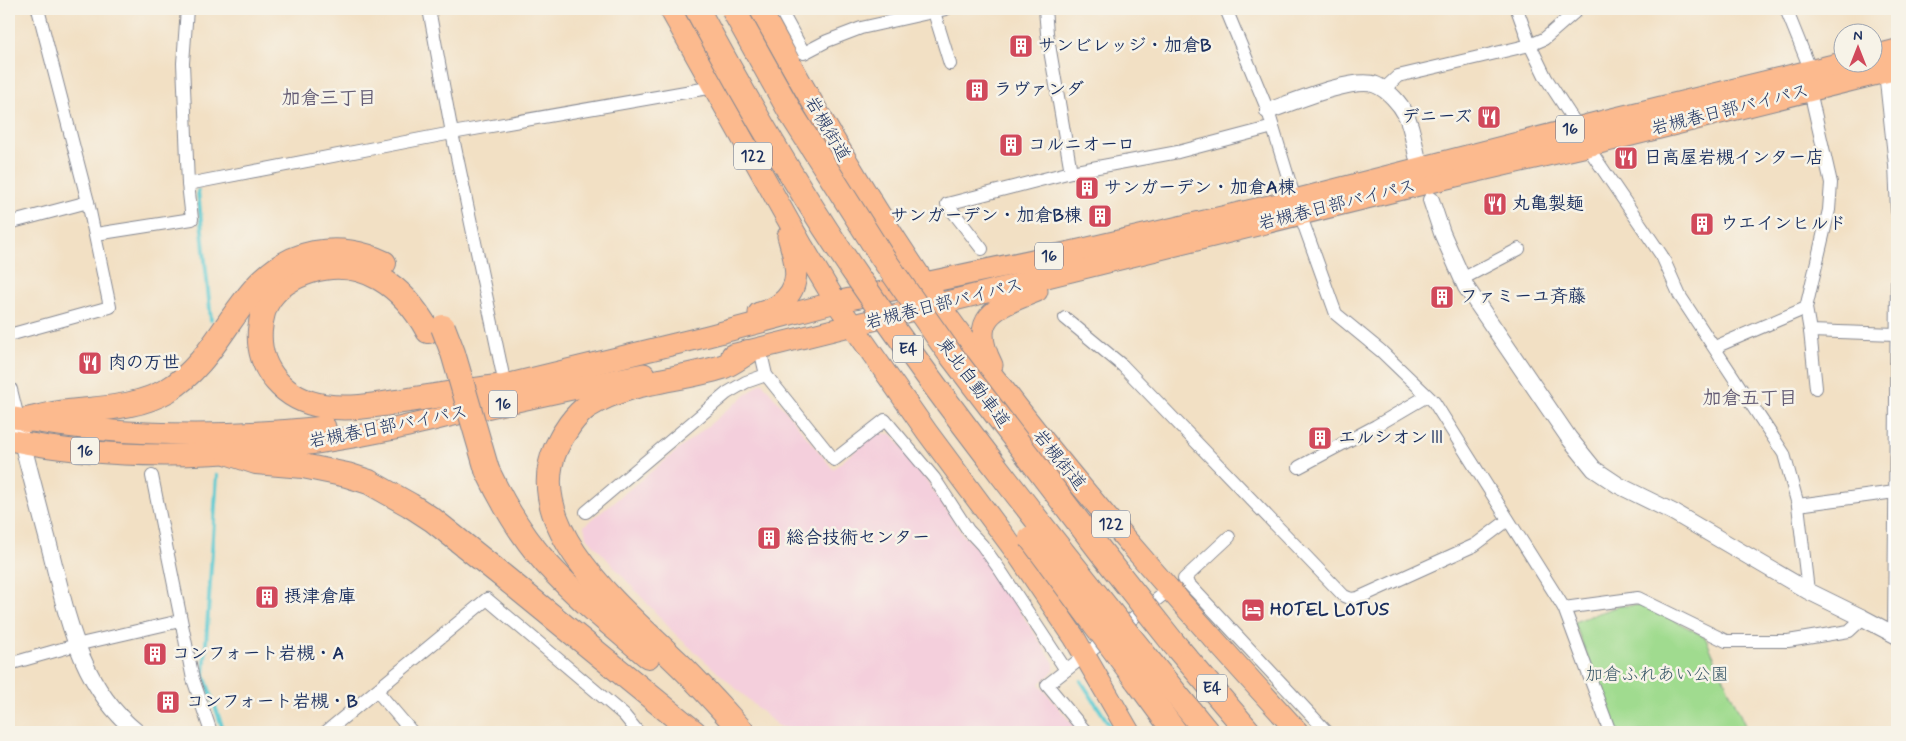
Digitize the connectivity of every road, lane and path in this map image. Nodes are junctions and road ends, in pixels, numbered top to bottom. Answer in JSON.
{"nodes":[{"id":1,"x":38,"y":9,"type":"edge"},
{"id":2,"x":186,"y":9,"type":"edge"},
{"id":3,"x":429,"y":9,"type":"edge"},
{"id":4,"x":670,"y":9,"type":"edge"},
{"id":5,"x":697,"y":9,"type":"edge"},
{"id":6,"x":733,"y":9,"type":"edge"},
{"id":7,"x":760,"y":9,"type":"edge"},
{"id":8,"x":780,"y":9,"type":"edge"},
{"id":9,"x":1045,"y":9,"type":"edge"},
{"id":10,"x":1226,"y":9,"type":"edge"},
{"id":11,"x":1517,"y":9,"type":"edge"},
{"id":12,"x":1575,"y":9,"type":"edge"},
{"id":13,"x":1786,"y":9,"type":"edge"},
{"id":14,"x":940,"y":10,"type":"edge"},
{"id":15,"x":1530,"y":45,"type":"junction"},
{"id":16,"x":1897,"y":50,"type":"edge"},
{"id":17,"x":950,"y":64,"type":"dead end"},
{"id":18,"x":1885,"y":66,"type":"edge"},
{"id":19,"x":1834,"y":68,"type":"edge"},
{"id":20,"x":1810,"y":81,"type":"junction"},
{"id":21,"x":714,"y":87,"type":"junction"},
{"id":22,"x":1383,"y":90,"type":"junction"},
{"id":23,"x":1270,"y":119,"type":"junction"},
{"id":24,"x":452,"y":133,"type":"junction"},
{"id":25,"x":1582,"y":136,"type":"junction"},
{"id":26,"x":1417,"y":156,"type":"dead end"},
{"id":27,"x":1896,"y":165,"type":"edge"},
{"id":28,"x":1072,"y":172,"type":"junction"},
{"id":29,"x":188,"y":184,"type":"junction"},
{"id":30,"x":1897,"y":189,"type":"edge"},
{"id":31,"x":1431,"y":200,"type":"dead end"},
{"id":32,"x":88,"y":202,"type":"junction"},
{"id":33,"x":779,"y":204,"type":"junction"},
{"id":34,"x":1298,"y":207,"type":"junction"},
{"id":35,"x":1897,"y":211,"type":"edge"},
{"id":36,"x":9,"y":223,"type":"edge"},
{"id":37,"x":96,"y":234,"type":"junction"},
{"id":38,"x":896,"y":240,"type":"junction"},
{"id":39,"x":982,"y":249,"type":"dead end"},
{"id":40,"x":1519,"y":249,"type":"dead end"},
{"id":41,"x":1111,"y":261,"type":"junction"},
{"id":42,"x":966,"y":274,"type":"junction"},
{"id":43,"x":1462,"y":279,"type":"junction"},
{"id":44,"x":1897,"y":281,"type":"edge"},
{"id":45,"x":924,"y":282,"type":"junction"},
{"id":46,"x":836,"y":302,"type":"junction"},
{"id":47,"x":939,"y":304,"type":"junction"},
{"id":48,"x":1806,"y":308,"type":"junction"},
{"id":49,"x":1065,"y":318,"type":"dead end"},
{"id":50,"x":853,"y":327,"type":"junction"},
{"id":51,"x":435,"y":329,"type":"junction"},
{"id":52,"x":1810,"y":331,"type":"junction"},
{"id":53,"x":1896,"y":334,"type":"junction"},
{"id":54,"x":9,"y":335,"type":"edge"},
{"id":55,"x":1715,"y":347,"type":"junction"},
{"id":56,"x":754,"y":351,"type":"junction"},
{"id":57,"x":638,"y":353,"type":"junction"},
{"id":58,"x":1896,"y":360,"type":"edge"},
{"id":59,"x":766,"y":375,"type":"junction"},
{"id":60,"x":501,"y":386,"type":"junction"},
{"id":61,"x":1816,"y":388,"type":"dead end"},
{"id":62,"x":9,"y":390,"type":"edge"},
{"id":63,"x":1427,"y":396,"type":"junction"},
{"id":64,"x":16,"y":427,"type":"edge"},
{"id":65,"x":229,"y":453,"type":"junction"},
{"id":66,"x":1058,"y":460,"type":"junction"},
{"id":67,"x":1299,"y":467,"type":"dead end"},
{"id":68,"x":480,"y":472,"type":"junction"},
{"id":69,"x":152,"y":476,"type":"dead end"},
{"id":70,"x":1895,"y":492,"type":"junction"},
{"id":71,"x":1798,"y":506,"type":"junction"},
{"id":72,"x":586,"y":512,"type":"dead end"},
{"id":73,"x":1508,"y":520,"type":"junction"},
{"id":74,"x":1229,"y":536,"type":"dead end"},
{"id":75,"x":1169,"y":590,"type":"junction"},
{"id":76,"x":1808,"y":591,"type":"junction"},
{"id":77,"x":1564,"y":608,"type":"junction"},
{"id":78,"x":1863,"y":618,"type":"junction"},
{"id":79,"x":180,"y":621,"type":"junction"},
{"id":80,"x":1896,"y":635,"type":"edge"},
{"id":81,"x":76,"y":645,"type":"junction"},
{"id":82,"x":1085,"y":655,"type":"junction"},
{"id":83,"x":9,"y":664,"type":"edge"},
{"id":84,"x":1066,"y":670,"type":"junction"},
{"id":85,"x":1145,"y":673,"type":"junction"},
{"id":86,"x":377,"y":691,"type":"junction"},
{"id":87,"x":137,"y":732,"type":"edge"},
{"id":88,"x":211,"y":732,"type":"edge"},
{"id":89,"x":326,"y":732,"type":"edge"},
{"id":90,"x":412,"y":732,"type":"edge"},
{"id":91,"x":638,"y":732,"type":"edge"},
{"id":92,"x":694,"y":732,"type":"edge"},
{"id":93,"x":702,"y":732,"type":"edge"},
{"id":94,"x":743,"y":732,"type":"edge"},
{"id":95,"x":1086,"y":732,"type":"edge"},
{"id":96,"x":1129,"y":732,"type":"edge"},
{"id":97,"x":1175,"y":732,"type":"edge"},
{"id":98,"x":1207,"y":732,"type":"edge"},
{"id":99,"x":1249,"y":732,"type":"edge"},
{"id":100,"x":1298,"y":732,"type":"edge"},
{"id":101,"x":1327,"y":732,"type":"edge"},
{"id":102,"x":1610,"y":732,"type":"edge"}],
"edges":[{"from":1,"to":32,"type":"street"},
{"from":2,"to":29,"type":"street"},
{"from":3,"to":24,"type":"street"},
{"from":4,"to":21,"type":"highway","number":"122"},
{"from":5,"to":85,"type":"highway","name":"東北自動車道","number":"E4","bridge":true},
{"from":6,"to":99,"type":"highway","name":"東北自動車道","number":"E4","bridge":true},
{"from":7,"to":38,"type":"highway","name":"岩槻街道","number":"122"},
{"from":8,"to":14,"type":"street"},
{"from":9,"to":28,"type":"street"},
{"from":10,"to":23,"type":"street"},
{"from":11,"to":15,"type":"street"},
{"from":12,"to":15,"type":"street"},
{"from":13,"to":20,"type":"street"},
{"from":14,"to":17,"type":"street"},
{"from":15,"to":22,"type":"street"},
{"from":15,"to":25,"type":"street"},
{"from":16,"to":18,"type":"highway","name":"岩槻春日部バイパス","number":"16"},
{"from":18,"to":20,"type":"highway","name":"岩槻春日部バイパス","number":"16"},
{"from":18,"to":27,"type":"street"},
{"from":19,"to":20,"type":"highway","name":"岩槻春日部バイパス","number":"16"},
{"from":20,"to":25,"type":"highway","name":"岩槻春日部バイパス","number":"16"},
{"from":20,"to":48,"type":"street"},
{"from":21,"to":24,"type":"street"},
{"from":21,"to":33,"type":"highway","number":"122"},
{"from":22,"to":23,"type":"street"},
{"from":22,"to":26,"type":"street"},
{"from":23,"to":28,"type":"street"},
{"from":23,"to":34,"type":"street"},
{"from":24,"to":29,"type":"street"},
{"from":24,"to":60,"type":"street"},
{"from":25,"to":34,"type":"highway","name":"岩槻春日部バイパス","number":"16"},
{"from":25,"to":55,"type":"street"},
{"from":27,"to":30,"type":"street"},
{"from":28,"to":39,"type":"street"},
{"from":29,"to":37,"type":"street"},
{"from":30,"to":35,"type":"street"},
{"from":31,"to":43,"type":"street"},
{"from":32,"to":36,"type":"street"},
{"from":32,"to":37,"type":"street"},
{"from":33,"to":46,"type":"highway","number":"122"},
{"from":33,"to":57,"type":"highway"},
{"from":34,"to":41,"type":"highway","name":"岩槻春日部バイパス","number":"16"},
{"from":34,"to":42,"type":"highway","name":"岩槻春日部バイパス","number":"16"},
{"from":34,"to":63,"type":"street"},
{"from":37,"to":54,"type":"street"},
{"from":38,"to":42,"type":"highway"},
{"from":38,"to":45,"type":"highway","name":"岩槻街道","number":"122"},
{"from":40,"to":43,"type":"street"},
{"from":41,"to":47,"type":"highway","name":"岩槻春日部バイパス","number":"16"},
{"from":41,"to":66,"type":"highway"},
{"from":42,"to":45,"type":"highway","name":"岩槻春日部バイパス","number":"16"},
{"from":43,"to":76,"type":"street"},
{"from":44,"to":53,"type":"street"},
{"from":45,"to":46,"type":"highway","name":"岩槻春日部バイパス","number":"16"},
{"from":45,"to":47,"type":"highway","name":"岩槻街道","number":"122"},
{"from":46,"to":50,"type":"highway","number":"122"},
{"from":46,"to":57,"type":"highway","name":"岩槻春日部バイパス","number":"16"},
{"from":47,"to":50,"type":"highway","name":"岩槻春日部バイパス","number":"16"},
{"from":47,"to":66,"type":"highway","name":"岩槻街道","number":"122"},
{"from":48,"to":52,"type":"street"},
{"from":48,"to":55,"type":"street"},
{"from":49,"to":73,"type":"street"},
{"from":50,"to":56,"type":"highway","name":"岩槻春日部バイパス","number":"16"},
{"from":50,"to":82,"type":"highway","number":"122"},
{"from":51,"to":60,"type":"highway"},
{"from":51,"to":64,"type":"highway"},
{"from":51,"to":68,"type":"highway","bridge":true},
{"from":52,"to":53,"type":"street"},
{"from":52,"to":61,"type":"street"},
{"from":53,"to":58,"type":"street"},
{"from":55,"to":71,"type":"street"},
{"from":56,"to":59,"type":"street"},
{"from":56,"to":65,"type":"highway","name":"岩槻春日部バイパス","number":"16"},
{"from":56,"to":94,"type":"highway"},
{"from":57,"to":60,"type":"highway","name":"岩槻春日部バイパス","number":"16"},
{"from":58,"to":70,"type":"street"},
{"from":59,"to":72,"type":"street"},
{"from":59,"to":84,"type":"street"},
{"from":60,"to":64,"type":"highway","name":"岩槻春日部バイパス","number":"16"},
{"from":62,"to":64,"type":"street"},
{"from":63,"to":67,"type":"street"},
{"from":63,"to":73,"type":"street"},
{"from":64,"to":65,"type":"highway","name":"岩槻春日部バイパス","number":"16"},
{"from":64,"to":81,"type":"street"},
{"from":65,"to":92,"type":"highway"},
{"from":66,"to":75,"type":"highway","name":"岩槻街道","number":"122"},
{"from":68,"to":93,"type":"highway"},
{"from":68,"to":94,"type":"highway"},
{"from":69,"to":79,"type":"street"},
{"from":70,"to":71,"type":"street"},
{"from":70,"to":80,"type":"street"},
{"from":71,"to":76,"type":"street"},
{"from":73,"to":77,"type":"street"},
{"from":74,"to":101,"type":"street"},
{"from":75,"to":82,"type":"street"},
{"from":75,"to":100,"type":"highway","name":"岩槻街道","number":"122"},
{"from":76,"to":78,"type":"street"},
{"from":77,"to":78,"type":"street"},
{"from":77,"to":102,"type":"street"},
{"from":78,"to":80,"type":"street"},
{"from":79,"to":81,"type":"street"},
{"from":79,"to":88,"type":"street"},
{"from":81,"to":83,"type":"street"},
{"from":81,"to":87,"type":"street"},
{"from":82,"to":84,"type":"street"},
{"from":82,"to":96,"type":"highway","number":"122"},
{"from":84,"to":95,"type":"street"},
{"from":85,"to":97,"type":"highway"},
{"from":85,"to":98,"type":"highway","name":"東北自動車道","number":"E4"},
{"from":86,"to":89,"type":"street"},
{"from":86,"to":90,"type":"street"},
{"from":86,"to":91,"type":"street"}]}
